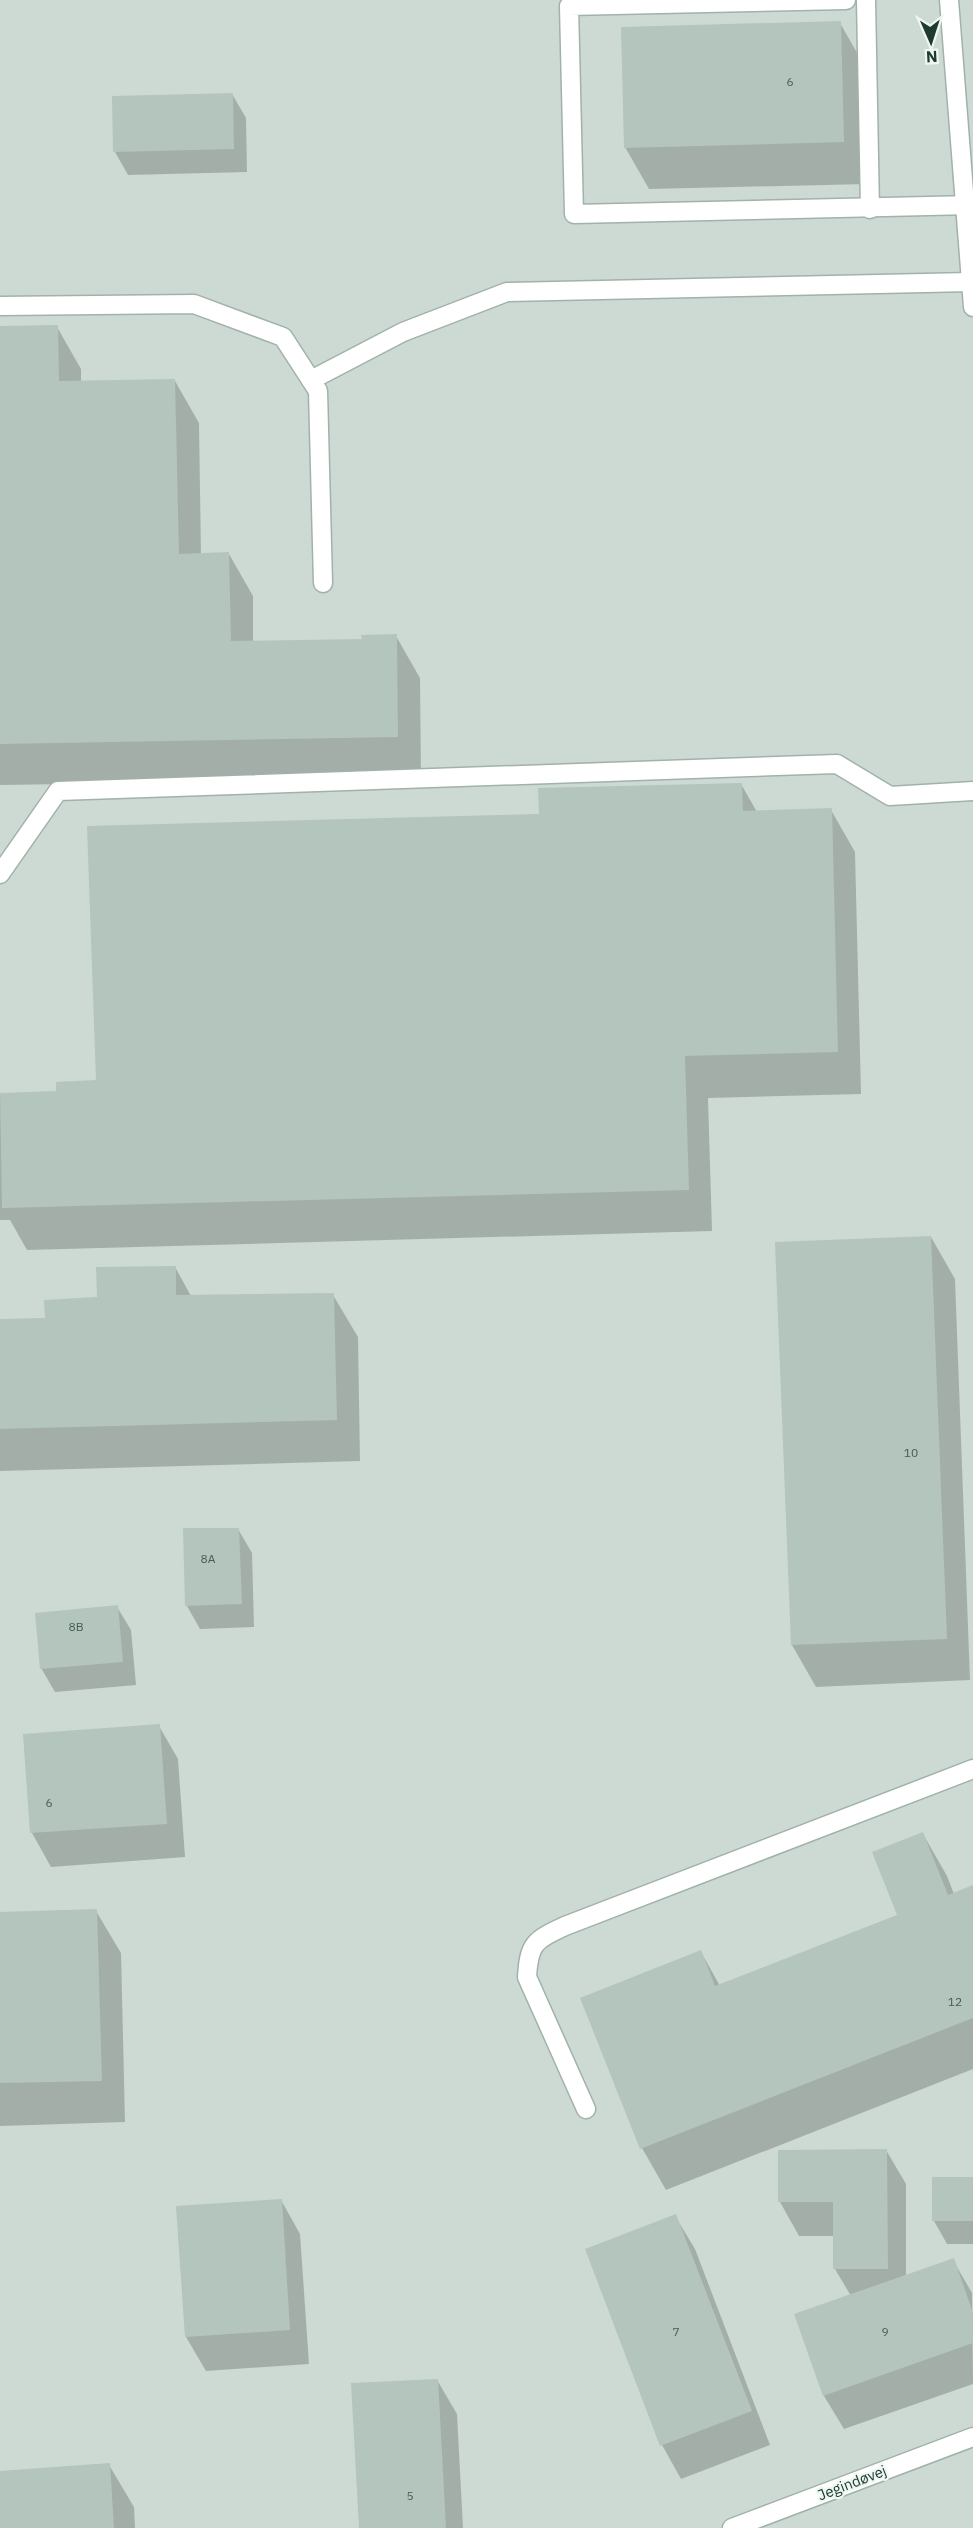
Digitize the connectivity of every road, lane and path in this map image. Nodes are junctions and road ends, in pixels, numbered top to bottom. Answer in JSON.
{"nodes":[{"id":1,"x":846,"y":0,"type":"edge"},
{"id":2,"x":866,"y":0,"type":"edge"},
{"id":3,"x":949,"y":0,"type":"edge"},
{"id":4,"x":969,"y":205,"type":"edge"},
{"id":5,"x":870,"y":208,"type":"junction"},
{"id":6,"x":971,"y":282,"type":"junction"},
{"id":7,"x":0,"y":306,"type":"edge"},
{"id":8,"x":973,"y":307,"type":"edge"},
{"id":9,"x":311,"y":380,"type":"junction"},
{"id":10,"x":323,"y":583,"type":"dead end"},
{"id":11,"x":973,"y":791,"type":"edge"},
{"id":12,"x":0,"y":874,"type":"edge"},
{"id":13,"x":973,"y":1769,"type":"edge"},
{"id":14,"x":586,"y":2109,"type":"dead end"},
{"id":15,"x":973,"y":2437,"type":"edge"},
{"id":16,"x":732,"y":2528,"type":"edge"}],
"edges":[{"from":1,"to":5,"type":"street"},
{"from":2,"to":5,"type":"street"},
{"from":3,"to":4,"type":"street"},
{"from":4,"to":5,"type":"street"},
{"from":4,"to":6,"type":"street"},
{"from":6,"to":8,"type":"street"},
{"from":6,"to":9,"type":"street"},
{"from":7,"to":9,"type":"street"},
{"from":9,"to":10,"type":"street"},
{"from":11,"to":12,"type":"street"},
{"from":13,"to":14,"type":"street"},
{"from":15,"to":16,"type":"street","name":"Jegindøvej"}]}
